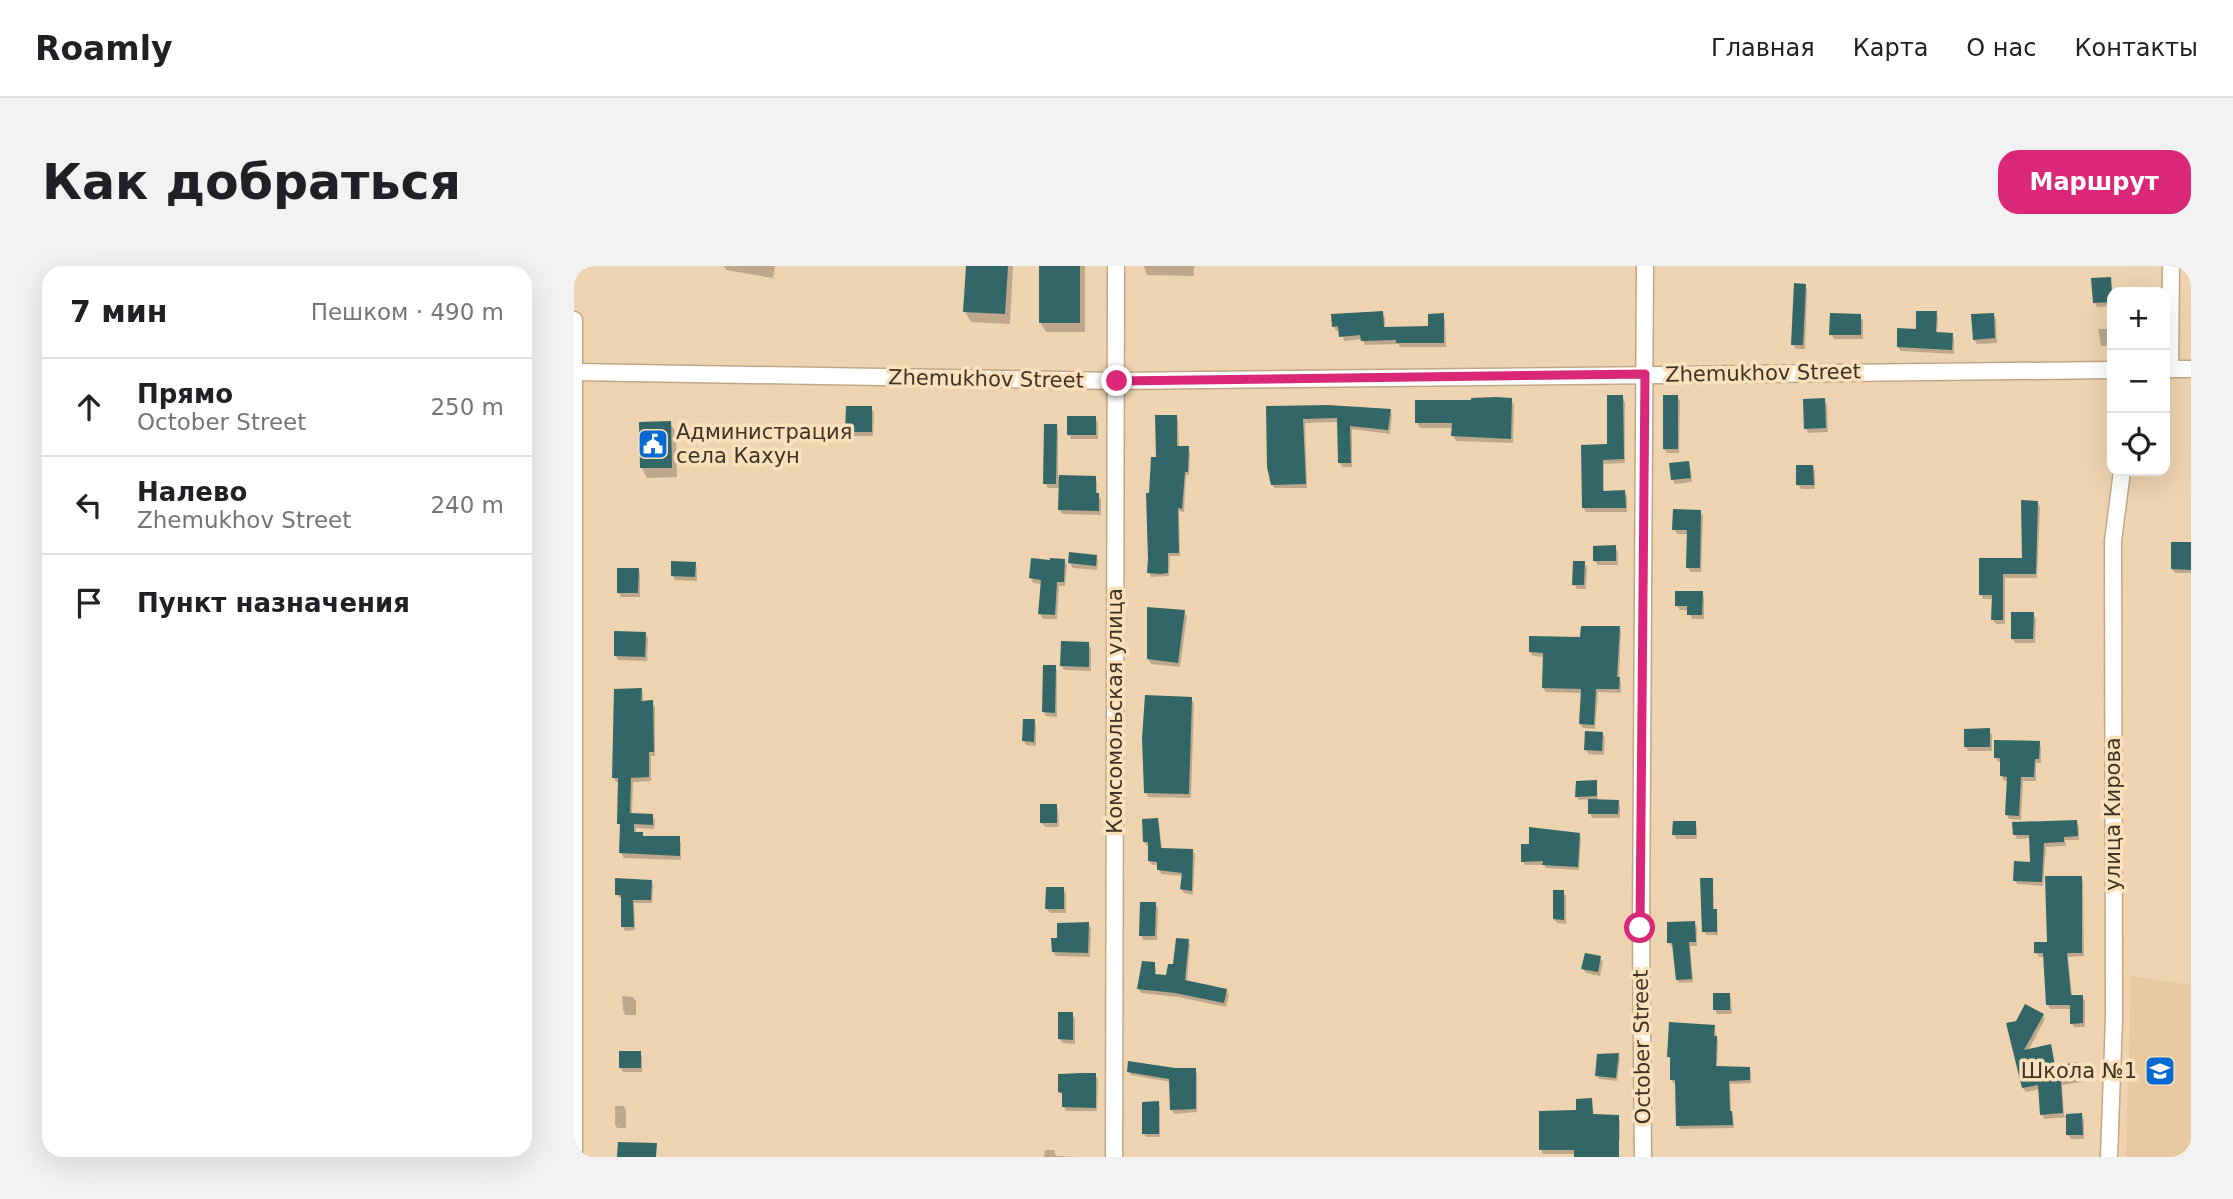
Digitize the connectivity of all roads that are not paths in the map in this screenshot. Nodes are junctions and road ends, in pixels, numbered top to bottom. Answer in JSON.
{"nodes":[{"id":1,"x":1116,"y":266,"type":"edge"},
{"id":2,"x":1645,"y":266,"type":"edge"},
{"id":3,"x":2171,"y":266,"type":"edge"},
{"id":4,"x":574,"y":320,"type":"edge"},
{"id":5,"x":2168,"y":350,"type":"edge"},
{"id":6,"x":2170,"y":369,"type":"edge"},
{"id":7,"x":2191,"y":369,"type":"edge"},
{"id":8,"x":2107,"y":370,"type":"edge"},
{"id":9,"x":575,"y":372,"type":"edge"},
{"id":10,"x":1645,"y":374,"type":"junction"},
{"id":11,"x":1117,"y":381,"type":"junction"},
{"id":12,"x":2121,"y":476,"type":"edge"},
{"id":13,"x":574,"y":1157,"type":"edge"},
{"id":14,"x":1114,"y":1157,"type":"edge"},
{"id":15,"x":1643,"y":1157,"type":"edge"},
{"id":16,"x":2109,"y":1157,"type":"edge"}],
"edges":[{"from":1,"to":11,"type":"street","name":"Комсомольская улица"},
{"from":2,"to":10,"type":"street","name":"October Street"},
{"from":3,"to":5,"type":"street"},
{"from":4,"to":9,"type":"street"},
{"from":6,"to":7,"type":"street"},
{"from":8,"to":10,"type":"street","name":"Zhemukhov Street"},
{"from":9,"to":11,"type":"street","name":"Zhemukhov Street"},
{"from":9,"to":13,"type":"street"},
{"from":10,"to":11,"type":"street","name":"Zhemukhov Street"},
{"from":10,"to":15,"type":"street","name":"October Street"},
{"from":11,"to":14,"type":"street","name":"Комсомольская улица"},
{"from":12,"to":16,"type":"street","name":"улица Кирова"}]}
